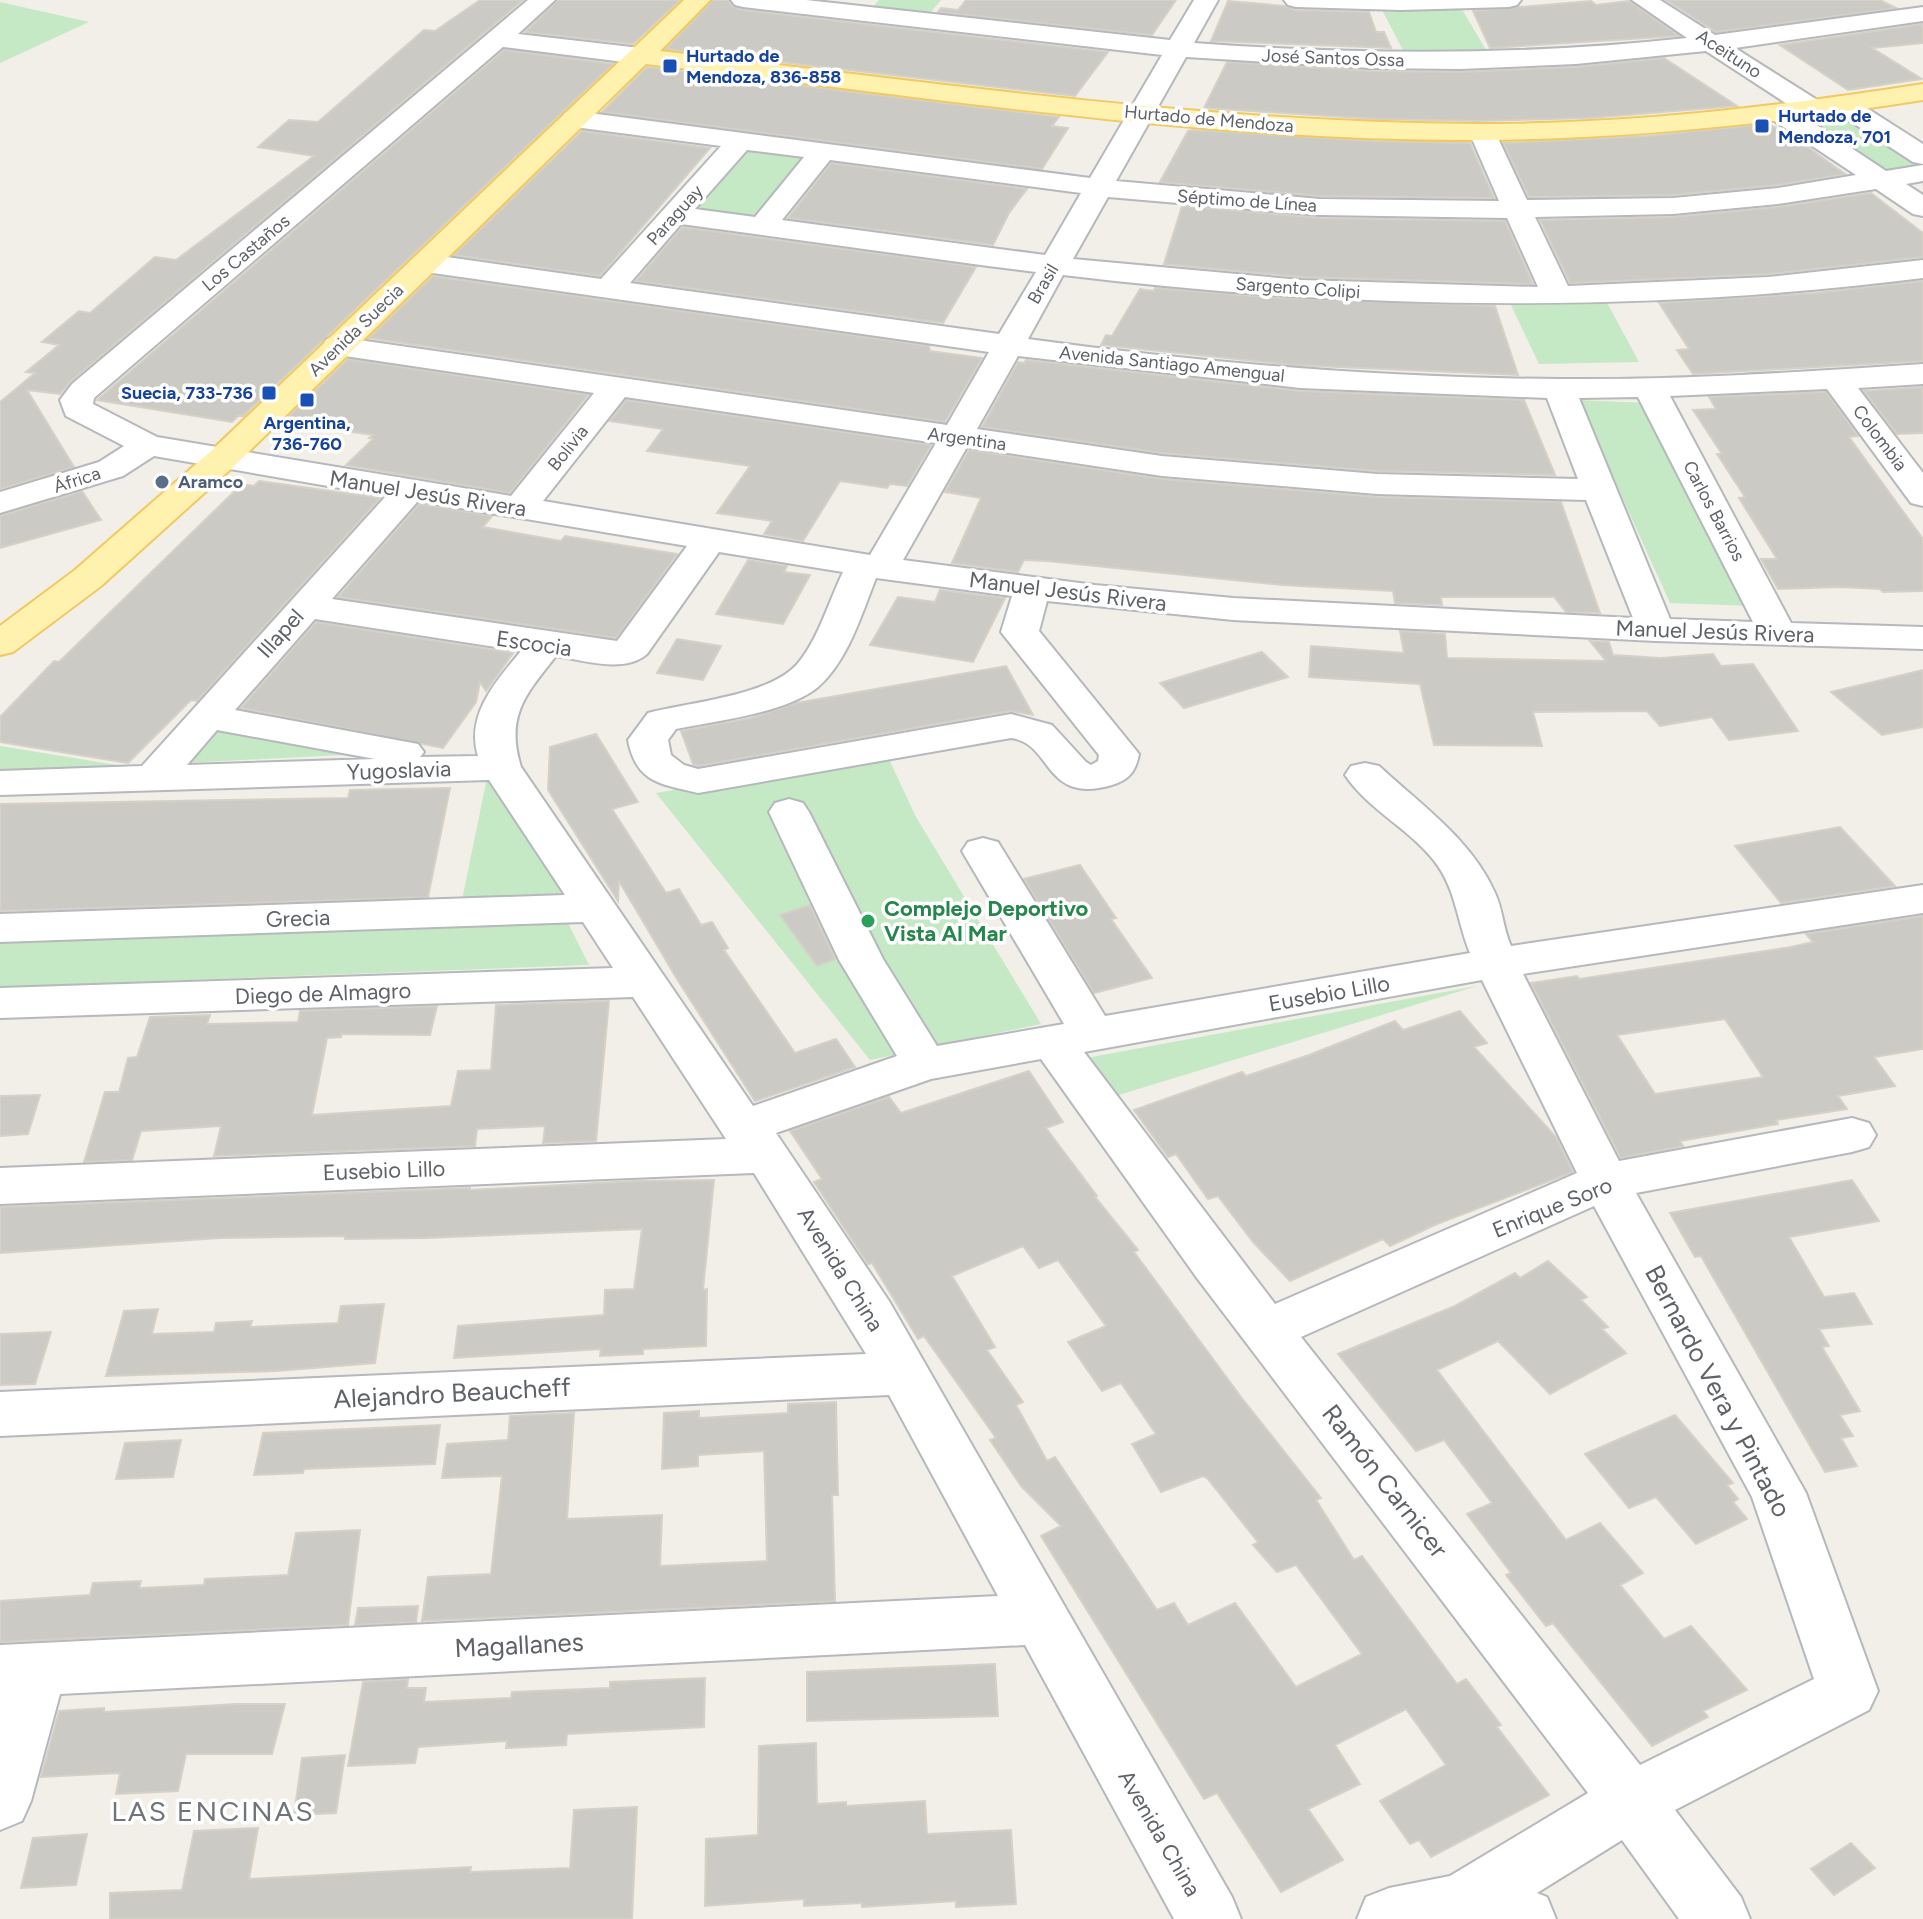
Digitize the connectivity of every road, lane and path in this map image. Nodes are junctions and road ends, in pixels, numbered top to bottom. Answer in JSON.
{"nodes":[{"id":1,"x":543,"y":0,"type":"edge"},
{"id":2,"x":698,"y":0,"type":"edge"},
{"id":3,"x":743,"y":0,"type":"edge"},
{"id":4,"x":1206,"y":0,"type":"edge"},
{"id":5,"x":1296,"y":0,"type":"edge"},
{"id":6,"x":1509,"y":0,"type":"edge"},
{"id":7,"x":1644,"y":0,"type":"edge"},
{"id":8,"x":1909,"y":0,"type":"edge"},
{"id":9,"x":864,"y":6,"type":"edge"},
{"id":10,"x":1923,"y":11,"type":"edge"},
{"id":11,"x":497,"y":39,"type":"junction"},
{"id":12,"x":1712,"y":44,"type":"junction"},
{"id":13,"x":1178,"y":48,"type":"junction"},
{"id":14,"x":640,"y":56,"type":"junction"},
{"id":15,"x":1923,"y":92,"type":"edge"},
{"id":16,"x":1842,"y":104,"type":"junction"},
{"id":17,"x":1813,"y":109,"type":"junction"},
{"id":18,"x":1138,"y":114,"type":"junction"},
{"id":19,"x":1782,"y":114,"type":"junction"},
{"id":20,"x":574,"y":119,"type":"junction"},
{"id":21,"x":1482,"y":132,"type":"junction"},
{"id":22,"x":741,"y":140,"type":"junction"},
{"id":23,"x":823,"y":151,"type":"junction"},
{"id":24,"x":1923,"y":156,"type":"edge"},
{"id":25,"x":1923,"y":173,"type":"edge"},
{"id":26,"x":1881,"y":180,"type":"junction"},
{"id":27,"x":1098,"y":187,"type":"junction"},
{"id":28,"x":1923,"y":208,"type":"edge"},
{"id":29,"x":1518,"y":210,"type":"junction"},
{"id":30,"x":676,"y":215,"type":"junction"},
{"id":31,"x":762,"y":226,"type":"junction"},
{"id":32,"x":426,"y":263,"type":"junction"},
{"id":33,"x":1054,"y":264,"type":"junction"},
{"id":34,"x":1923,"y":269,"type":"edge"},
{"id":35,"x":608,"y":289,"type":"junction"},
{"id":36,"x":1557,"y":296,"type":"junction"},
{"id":37,"x":1008,"y":345,"type":"junction"},
{"id":38,"x":338,"y":346,"type":"junction"},
{"id":39,"x":1923,"y":374,"type":"edge"},
{"id":40,"x":1836,"y":380,"type":"junction"},
{"id":41,"x":616,"y":387,"type":"junction"},
{"id":42,"x":1650,"y":388,"type":"junction"},
{"id":43,"x":1559,"y":389,"type":"junction"},
{"id":44,"x":955,"y":437,"type":"junction"},
{"id":45,"x":148,"y":445,"type":"junction"},
{"id":46,"x":222,"y":459,"type":"junction"},
{"id":47,"x":410,"y":490,"type":"junction"},
{"id":48,"x":1599,"y":490,"type":"junction"},
{"id":49,"x":1923,"y":496,"type":"edge"},
{"id":50,"x":0,"y":503,"type":"edge"},
{"id":51,"x":520,"y":508,"type":"junction"},
{"id":52,"x":709,"y":540,"type":"junction"},
{"id":53,"x":872,"y":566,"type":"junction"},
{"id":54,"x":1032,"y":588,"type":"junction"},
{"id":55,"x":304,"y":606,"type":"junction"},
{"id":56,"x":1656,"y":630,"type":"junction"},
{"id":57,"x":1778,"y":634,"type":"junction"},
{"id":58,"x":1923,"y":638,"type":"edge"},
{"id":59,"x":0,"y":644,"type":"edge"},
{"id":60,"x":545,"y":645,"type":"junction"},
{"id":61,"x":207,"y":717,"type":"junction"},
{"id":62,"x":501,"y":767,"type":"junction"},
{"id":63,"x":1365,"y":775,"type":"dead end"},
{"id":64,"x":153,"y":778,"type":"junction"},
{"id":65,"x":0,"y":783,"type":"edge"},
{"id":66,"x":789,"y":812,"type":"dead end"},
{"id":67,"x":983,"y":851,"type":"dead end"},
{"id":68,"x":1923,"y":899,"type":"edge"},
{"id":69,"x":597,"y":908,"type":"junction"},
{"id":70,"x":0,"y":928,"type":"edge"},
{"id":71,"x":1496,"y":963,"type":"junction"},
{"id":72,"x":646,"y":982,"type":"junction"},
{"id":73,"x":0,"y":1003,"type":"edge"},
{"id":74,"x":1073,"y":1039,"type":"junction"},
{"id":75,"x":925,"y":1064,"type":"junction"},
{"id":76,"x":1852,"y":1135,"type":"dead end"},
{"id":77,"x":755,"y":1141,"type":"junction"},
{"id":78,"x":1605,"y":1181,"type":"junction"},
{"id":79,"x":0,"y":1186,"type":"edge"},
{"id":80,"x":1267,"y":1330,"type":"junction"},
{"id":81,"x":904,"y":1373,"type":"junction"},
{"id":82,"x":0,"y":1414,"type":"edge"},
{"id":83,"x":1039,"y":1619,"type":"junction"},
{"id":84,"x":18,"y":1670,"type":"edge"},
{"id":85,"x":1632,"y":1800,"type":"junction"},
{"id":86,"x":0,"y":1801,"type":"edge"},
{"id":87,"x":1461,"y":1905,"type":"junction"},
{"id":88,"x":1209,"y":1919,"type":"edge"},
{"id":89,"x":1389,"y":1919,"type":"edge"},
{"id":90,"x":1524,"y":1919,"type":"edge"},
{"id":91,"x":1718,"y":1919,"type":"edge"}],
"edges":[{"from":1,"to":11,"type":"street","name":"Los Castaños"},
{"from":2,"to":14,"type":"main road","name":"Avenida Suecia"},
{"from":3,"to":9,"type":"street","name":"José Santos Ossa"},
{"from":4,"to":13,"type":"street","name":"Brasil"},
{"from":5,"to":6,"type":"street"},
{"from":7,"to":12,"type":"street","name":"Aceituno"},
{"from":8,"to":10,"type":"street"},
{"from":9,"to":13,"type":"street","name":"José Santos Ossa"},
{"from":10,"to":12,"type":"street","name":"José Santos Ossa"},
{"from":11,"to":14,"type":"street","name":"Hurtado de Mendoza"},
{"from":11,"to":45,"type":"street","name":"Los Castaños"},
{"from":12,"to":13,"type":"street","name":"José Santos Ossa"},
{"from":12,"to":17,"type":"street","name":"Aceituno"},
{"from":13,"to":18,"type":"street","name":"Brasil"},
{"from":14,"to":18,"type":"main road","name":"Hurtado de Mendoza"},
{"from":14,"to":20,"type":"main road","name":"Avenida Suecia"},
{"from":15,"to":16,"type":"main road","name":"Hurtado de Mendoza"},
{"from":16,"to":17,"type":"main road","name":"Hurtado de Mendoza"},
{"from":16,"to":24,"type":"street"},
{"from":17,"to":19,"type":"main road","name":"Hurtado de Mendoza"},
{"from":18,"to":21,"type":"main road","name":"Hurtado de Mendoza"},
{"from":18,"to":27,"type":"street","name":"Brasil"},
{"from":19,"to":21,"type":"main road","name":"Hurtado de Mendoza"},
{"from":19,"to":26,"type":"street"},
{"from":20,"to":22,"type":"street","name":"Séptimo de Línea"},
{"from":20,"to":32,"type":"main road","name":"Avenida Suecia"},
{"from":21,"to":29,"type":"street"},
{"from":22,"to":23,"type":"street","name":"Séptimo de Línea"},
{"from":22,"to":30,"type":"street","name":"Paraguay"},
{"from":23,"to":27,"type":"street","name":"Séptimo de Línea"},
{"from":23,"to":31,"type":"street"},
{"from":25,"to":26,"type":"street","name":"Séptimo de Línea"},
{"from":26,"to":28,"type":"street"},
{"from":26,"to":29,"type":"street","name":"Séptimo de Línea"},
{"from":27,"to":29,"type":"street","name":"Séptimo de Línea"},
{"from":27,"to":33,"type":"street","name":"Brasil"},
{"from":29,"to":36,"type":"street"},
{"from":30,"to":31,"type":"street","name":"Sargento Colipi"},
{"from":30,"to":35,"type":"street","name":"Paraguay"},
{"from":31,"to":33,"type":"street","name":"Sargento Colipi"},
{"from":32,"to":35,"type":"street","name":"Avenida Santiago Amengual"},
{"from":32,"to":38,"type":"main road","name":"Avenida Suecia"},
{"from":33,"to":36,"type":"street","name":"Sargento Colipi"},
{"from":33,"to":37,"type":"street","name":"Brasil"},
{"from":34,"to":36,"type":"street","name":"Sargento Colipi"},
{"from":35,"to":37,"type":"street","name":"Avenida Santiago Amengual"},
{"from":37,"to":43,"type":"street","name":"Avenida Santiago Amengual"},
{"from":37,"to":44,"type":"street","name":"Brasil"},
{"from":38,"to":41,"type":"street","name":"Argentina"},
{"from":38,"to":46,"type":"main road","name":"Avenida Suecia"},
{"from":39,"to":40,"type":"street","name":"Avenida Santiago Amengual"},
{"from":40,"to":42,"type":"street","name":"Avenida Santiago Amengual"},
{"from":40,"to":49,"type":"street","name":"Colombia"},
{"from":41,"to":44,"type":"street","name":"Argentina"},
{"from":41,"to":51,"type":"street","name":"Bolivia"},
{"from":42,"to":43,"type":"street","name":"Avenida Santiago Amengual"},
{"from":42,"to":57,"type":"street","name":"Carlos Barrios"},
{"from":43,"to":48,"type":"street"},
{"from":44,"to":48,"type":"street","name":"Argentina"},
{"from":44,"to":53,"type":"street","name":"Brasil"},
{"from":45,"to":46,"type":"street","name":"Los Castaños"},
{"from":45,"to":50,"type":"street","name":"África"},
{"from":46,"to":47,"type":"street","name":"Manuel Jesús Rivera"},
{"from":46,"to":59,"type":"main road","name":"Avenida Suecia"},
{"from":47,"to":51,"type":"street","name":"Manuel Jesús Rivera"},
{"from":47,"to":55,"type":"street","name":"Illapel"},
{"from":48,"to":56,"type":"street"},
{"from":51,"to":52,"type":"street","name":"Manuel Jesús Rivera"},
{"from":52,"to":53,"type":"street","name":"Manuel Jesús Rivera"},
{"from":52,"to":60,"type":"street","name":"Escocia"},
{"from":53,"to":54,"type":"street","name":"Manuel Jesús Rivera"},
{"from":53,"to":54,"type":"street","name":"Brasil"},
{"from":54,"to":56,"type":"street","name":"Manuel Jesús Rivera"},
{"from":55,"to":60,"type":"street","name":"Escocia"},
{"from":55,"to":61,"type":"street","name":"Illapel"},
{"from":56,"to":57,"type":"street","name":"Manuel Jesús Rivera"},
{"from":57,"to":58,"type":"street","name":"Manuel Jesús Rivera"},
{"from":60,"to":62,"type":"street","name":"Avenida China"},
{"from":61,"to":62,"type":"street","name":"Yugoslavia"},
{"from":61,"to":64,"type":"street","name":"Illapel"},
{"from":62,"to":64,"type":"street","name":"Yugoslavia"},
{"from":62,"to":69,"type":"street","name":"Avenida China"},
{"from":63,"to":71,"type":"street","name":"Bernardo Vera y Pintado"},
{"from":64,"to":65,"type":"street","name":"Yugoslavia"},
{"from":66,"to":75,"type":"street"},
{"from":67,"to":74,"type":"street","name":"Ramón Carnicer"},
{"from":68,"to":71,"type":"street","name":"Eusebio Lillo"},
{"from":69,"to":70,"type":"street","name":"Grecia"},
{"from":69,"to":72,"type":"street","name":"Avenida China"},
{"from":71,"to":74,"type":"street","name":"Eusebio Lillo"},
{"from":71,"to":78,"type":"street","name":"Bernardo Vera y Pintado"},
{"from":72,"to":73,"type":"street","name":"Diego de Almagro"},
{"from":72,"to":77,"type":"street","name":"Avenida China"},
{"from":74,"to":75,"type":"street","name":"Eusebio Lillo"},
{"from":74,"to":80,"type":"street","name":"Ramón Carnicer"},
{"from":75,"to":77,"type":"street","name":"Eusebio Lillo"},
{"from":76,"to":78,"type":"street","name":"Enrique Soro"},
{"from":77,"to":79,"type":"street","name":"Eusebio Lillo"},
{"from":77,"to":81,"type":"street","name":"Avenida China"},
{"from":78,"to":80,"type":"street","name":"Enrique Soro"},
{"from":78,"to":85,"type":"street","name":"Bernardo Vera y Pintado"},
{"from":80,"to":85,"type":"street","name":"Ramón Carnicer"},
{"from":81,"to":82,"type":"street","name":"Alejandro Beaucheff"},
{"from":81,"to":83,"type":"street","name":"Avenida China"},
{"from":83,"to":84,"type":"street","name":"Magallanes"},
{"from":83,"to":88,"type":"street","name":"Avenida China"},
{"from":84,"to":86,"type":"street"},
{"from":85,"to":87,"type":"street","name":"Bernardo Vera y Pintado"},
{"from":85,"to":91,"type":"street","name":"Ramón Carnicer"},
{"from":87,"to":89,"type":"street"},
{"from":87,"to":90,"type":"street"}]}
